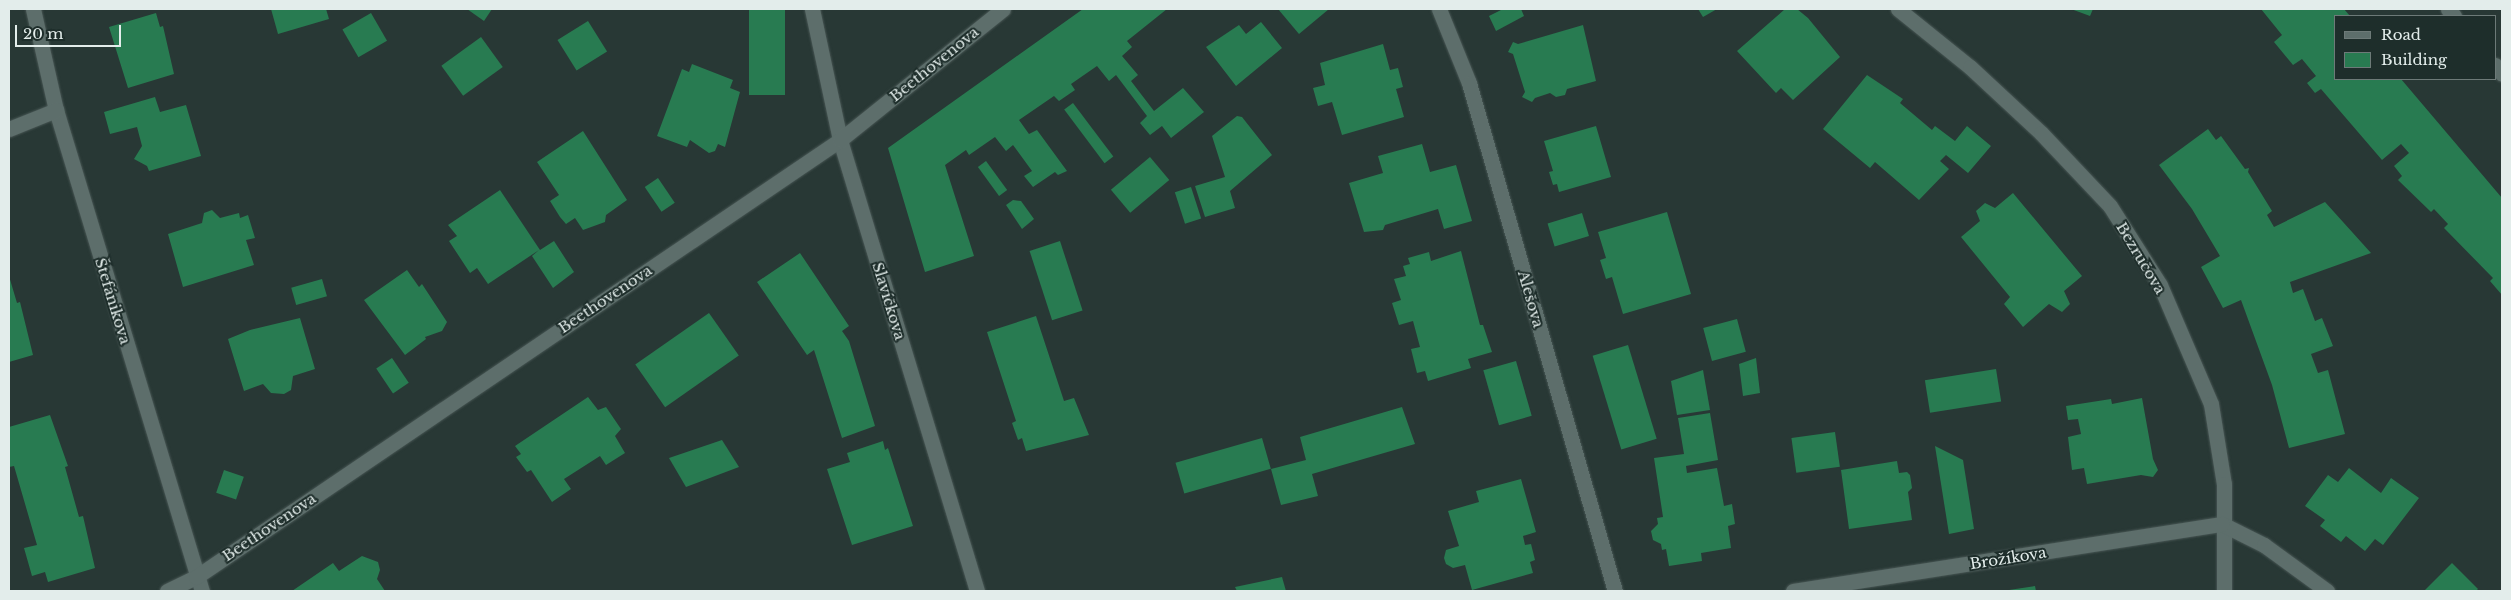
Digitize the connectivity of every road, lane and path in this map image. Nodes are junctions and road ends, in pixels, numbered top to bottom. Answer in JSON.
{"nodes":[{"id":1,"x":33,"y":9,"type":"edge"},
{"id":2,"x":812,"y":9,"type":"edge"},
{"id":3,"x":1003,"y":9,"type":"edge"},
{"id":4,"x":1439,"y":9,"type":"edge"},
{"id":5,"x":1898,"y":9,"type":"edge"},
{"id":6,"x":56,"y":110,"type":"junction"},
{"id":7,"x":9,"y":129,"type":"edge"},
{"id":8,"x":840,"y":140,"type":"junction"},
{"id":9,"x":2222,"y":524,"type":"junction"},
{"id":10,"x":196,"y":577,"type":"junction"},
{"id":11,"x":167,"y":591,"type":"edge"},
{"id":12,"x":202,"y":591,"type":"edge"},
{"id":13,"x":977,"y":591,"type":"edge"},
{"id":14,"x":1615,"y":591,"type":"edge"},
{"id":15,"x":1793,"y":591,"type":"edge"},
{"id":16,"x":2224,"y":591,"type":"edge"},
{"id":17,"x":2327,"y":591,"type":"edge"}],
"edges":[{"from":1,"to":6,"type":"street","name":"Štefánikova"},
{"from":2,"to":8,"type":"street","name":"Slavíčkova"},
{"from":3,"to":8,"type":"street","name":"Beethovenova"},
{"from":4,"to":14,"type":"street","name":"Alešova"},
{"from":5,"to":9,"type":"street","name":"Bezručova"},
{"from":6,"to":7,"type":"street"},
{"from":6,"to":10,"type":"street","name":"Štefánikova"},
{"from":8,"to":10,"type":"street","name":"Beethovenova"},
{"from":8,"to":13,"type":"street","name":"Slavíčkova"},
{"from":9,"to":15,"type":"street","name":"Brožíkova"},
{"from":9,"to":16,"type":"street","name":"Bezručova"},
{"from":9,"to":17,"type":"street"},
{"from":10,"to":11,"type":"street","name":"Beethovenova"},
{"from":10,"to":12,"type":"street","name":"Štefánikova"}]}
